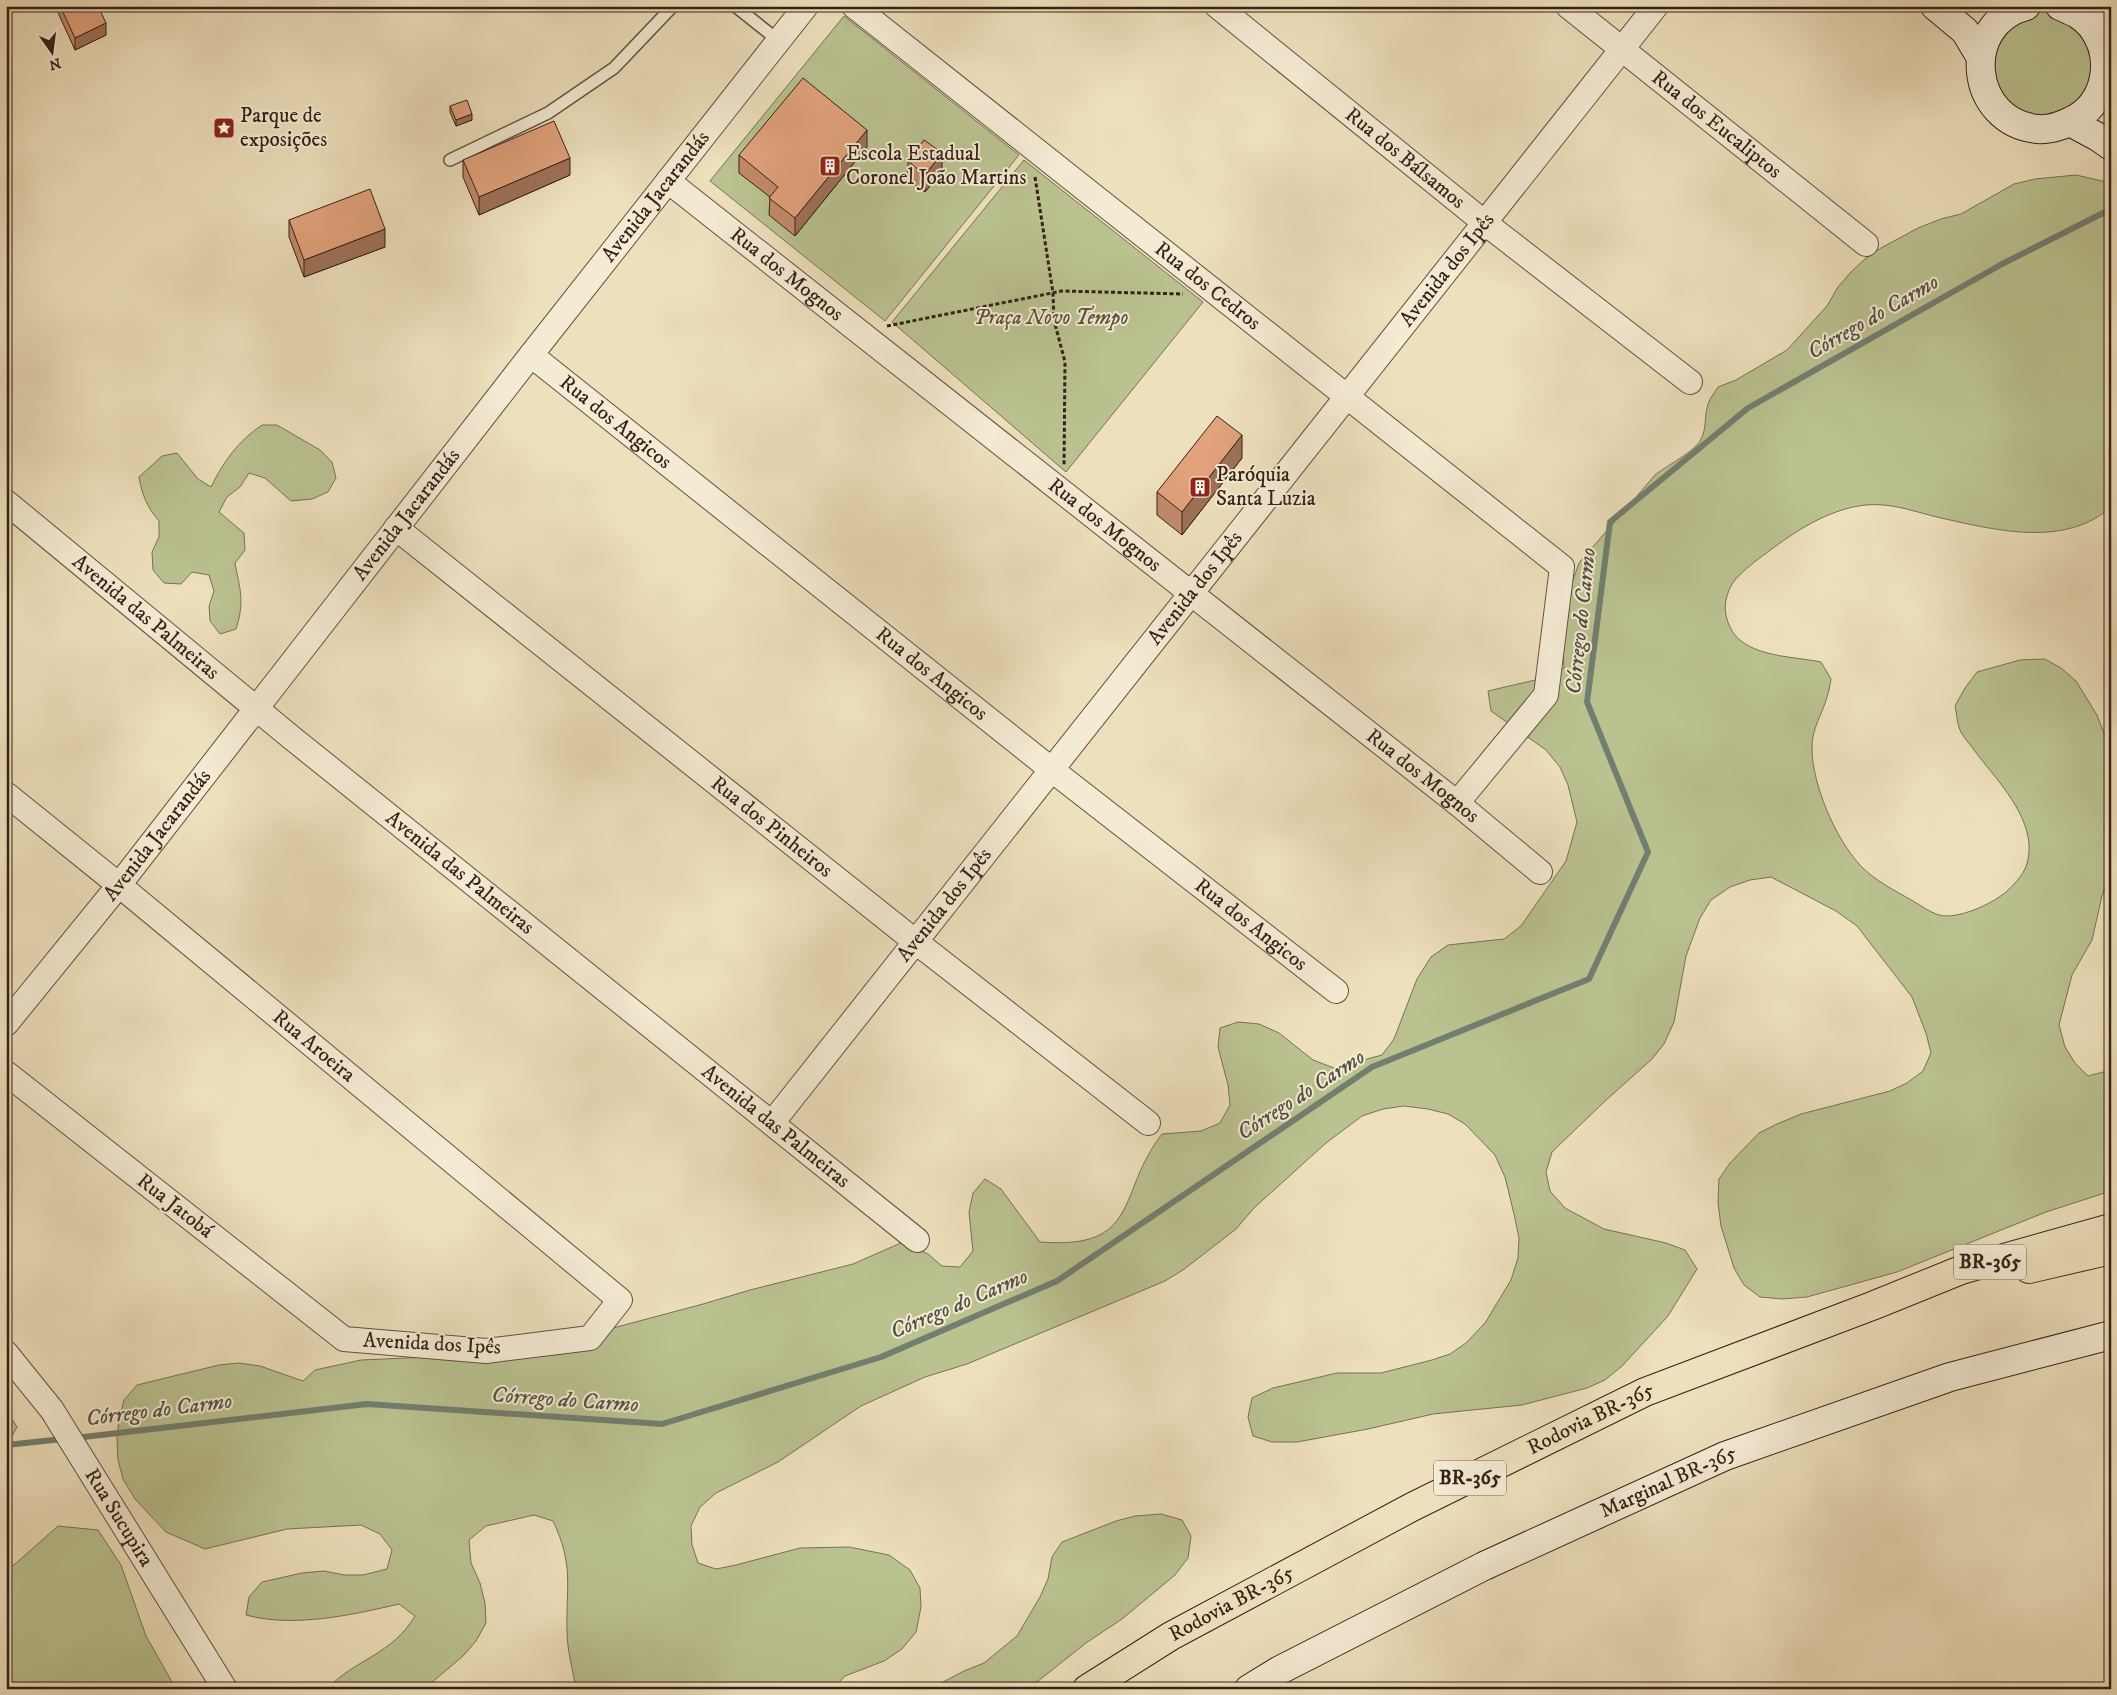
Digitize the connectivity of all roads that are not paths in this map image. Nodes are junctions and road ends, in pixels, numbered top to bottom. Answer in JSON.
{"nodes":[{"id":1,"x":673,"y":6,"type":"edge"},
{"id":2,"x":734,"y":6,"type":"edge"},
{"id":3,"x":806,"y":6,"type":"edge"},
{"id":4,"x":854,"y":6,"type":"edge"},
{"id":5,"x":1217,"y":6,"type":"edge"},
{"id":6,"x":1568,"y":6,"type":"edge"},
{"id":7,"x":1656,"y":6,"type":"edge"},
{"id":8,"x":1934,"y":6,"type":"edge"},
{"id":9,"x":2060,"y":6,"type":"edge"},
{"id":10,"x":2014,"y":8,"type":"edge"},
{"id":11,"x":2111,"y":8,"type":"edge"},
{"id":12,"x":779,"y":41,"type":"junction"},
{"id":13,"x":2102,"y":44,"type":"junction"},
{"id":14,"x":1622,"y":50,"type":"junction"},
{"id":15,"x":1980,"y":56,"type":"junction"},
{"id":16,"x":2108,"y":81,"type":"edge"},
{"id":17,"x":2070,"y":122,"type":"junction"},
{"id":18,"x":2111,"y":146,"type":"edge"},
{"id":19,"x":450,"y":160,"type":"dead end"},
{"id":20,"x":668,"y":181,"type":"junction"},
{"id":21,"x":1485,"y":223,"type":"junction"},
{"id":22,"x":1866,"y":244,"type":"dead end"},
{"id":23,"x":531,"y":355,"type":"junction"},
{"id":24,"x":1690,"y":382,"type":"dead end"},
{"id":25,"x":1347,"y":397,"type":"junction"},
{"id":26,"x":6,"y":502,"type":"edge"},
{"id":27,"x":396,"y":528,"type":"junction"},
{"id":28,"x":1192,"y":593,"type":"junction"},
{"id":29,"x":257,"y":709,"type":"junction"},
{"id":30,"x":1052,"y":770,"type":"junction"},
{"id":31,"x":6,"y":794,"type":"edge"},
{"id":32,"x":1457,"y":803,"type":"junction"},
{"id":33,"x":1540,"y":872,"type":"dead end"},
{"id":34,"x":119,"y":885,"type":"junction"},
{"id":35,"x":916,"y":942,"type":"junction"},
{"id":36,"x":1336,"y":991,"type":"dead end"},
{"id":37,"x":6,"y":1024,"type":"edge"},
{"id":38,"x":6,"y":1073,"type":"edge"},
{"id":39,"x":1148,"y":1123,"type":"dead end"},
{"id":40,"x":772,"y":1124,"type":"junction"},
{"id":41,"x":2111,"y":1228,"type":"edge"},
{"id":42,"x":917,"y":1240,"type":"dead end"},
{"id":43,"x":2111,"y":1250,"type":"edge"},
{"id":44,"x":620,"y":1300,"type":"joint"},
{"id":45,"x":1872,"y":1306,"type":"junction"},
{"id":46,"x":2111,"y":1335,"type":"edge"},
{"id":47,"x":344,"y":1340,"type":"joint"},
{"id":48,"x":6,"y":1353,"type":"edge"},
{"id":49,"x":225,"y":1689,"type":"edge"},
{"id":50,"x":1087,"y":1689,"type":"edge"},
{"id":51,"x":1249,"y":1689,"type":"edge"}],
"edges":[{"from":1,"to":19,"type":"lane"},
{"from":2,"to":12,"type":"lane"},
{"from":3,"to":12,"type":"street","name":"Avenida Jacarandás"},
{"from":4,"to":25,"type":"street","name":"Rua dos Cedros"},
{"from":5,"to":21,"type":"street","name":"Rua dos Bálsamos"},
{"from":6,"to":14,"type":"street","name":"Rua dos Eucaliptos"},
{"from":7,"to":14,"type":"street","name":"Avenida dos Ipês"},
{"from":8,"to":15,"type":"street"},
{"from":9,"to":13,"type":"street"},
{"from":10,"to":15,"type":"street"},
{"from":11,"to":13,"type":"street"},
{"from":12,"to":20,"type":"street","name":"Avenida Jacarandás"},
{"from":13,"to":16,"type":"street"},
{"from":14,"to":21,"type":"street","name":"Avenida dos Ipês"},
{"from":14,"to":22,"type":"street","name":"Rua dos Eucaliptos"},
{"from":15,"to":17,"type":"street"},
{"from":16,"to":17,"type":"street"},
{"from":17,"to":18,"type":"street"},
{"from":20,"to":23,"type":"street","name":"Avenida Jacarandás"},
{"from":20,"to":28,"type":"street","name":"Rua dos Mognos"},
{"from":21,"to":24,"type":"street","name":"Rua dos Bálsamos"},
{"from":21,"to":25,"type":"street","name":"Avenida dos Ipês"},
{"from":23,"to":27,"type":"street","name":"Avenida Jacarandás"},
{"from":23,"to":30,"type":"street","name":"Rua dos Angicos"},
{"from":25,"to":28,"type":"street","name":"Avenida dos Ipês"},
{"from":25,"to":32,"type":"street","name":"Rua dos Cedros"},
{"from":26,"to":29,"type":"street","name":"Avenida das Palmeiras"},
{"from":27,"to":29,"type":"street","name":"Avenida Jacarandás"},
{"from":27,"to":35,"type":"street","name":"Rua dos Pinheiros"},
{"from":28,"to":30,"type":"street","name":"Avenida dos Ipês"},
{"from":28,"to":32,"type":"street","name":"Rua dos Mognos"},
{"from":29,"to":34,"type":"street","name":"Avenida Jacarandás"},
{"from":29,"to":40,"type":"street","name":"Avenida das Palmeiras"},
{"from":30,"to":35,"type":"street","name":"Avenida dos Ipês"},
{"from":30,"to":36,"type":"street","name":"Rua dos Angicos"},
{"from":31,"to":34,"type":"street","name":"Rua Aroeira"},
{"from":32,"to":33,"type":"street","name":"Rua dos Mognos"},
{"from":34,"to":37,"type":"street","name":"Avenida Jacarandás"},
{"from":34,"to":44,"type":"street","name":"Rua Aroeira"},
{"from":35,"to":39,"type":"street","name":"Rua dos Pinheiros"},
{"from":35,"to":40,"type":"street","name":"Avenida dos Ipês"},
{"from":38,"to":47,"type":"street","name":"Rua Jatobá"},
{"from":40,"to":42,"type":"street","name":"Avenida das Palmeiras"},
{"from":41,"to":45,"type":"main road","name":"Rodovia BR-365","number":"BR-365"},
{"from":43,"to":45,"type":"main road","name":"Rodovia BR-365","number":"BR-365"},
{"from":44,"to":47,"type":"street","name":"Avenida dos Ipês"},
{"from":45,"to":50,"type":"main road","name":"Rodovia BR-365","number":"BR-365"},
{"from":46,"to":51,"type":"street","name":"Marginal BR-365"},
{"from":48,"to":49,"type":"street","name":"Rua Sucupira"}]}
